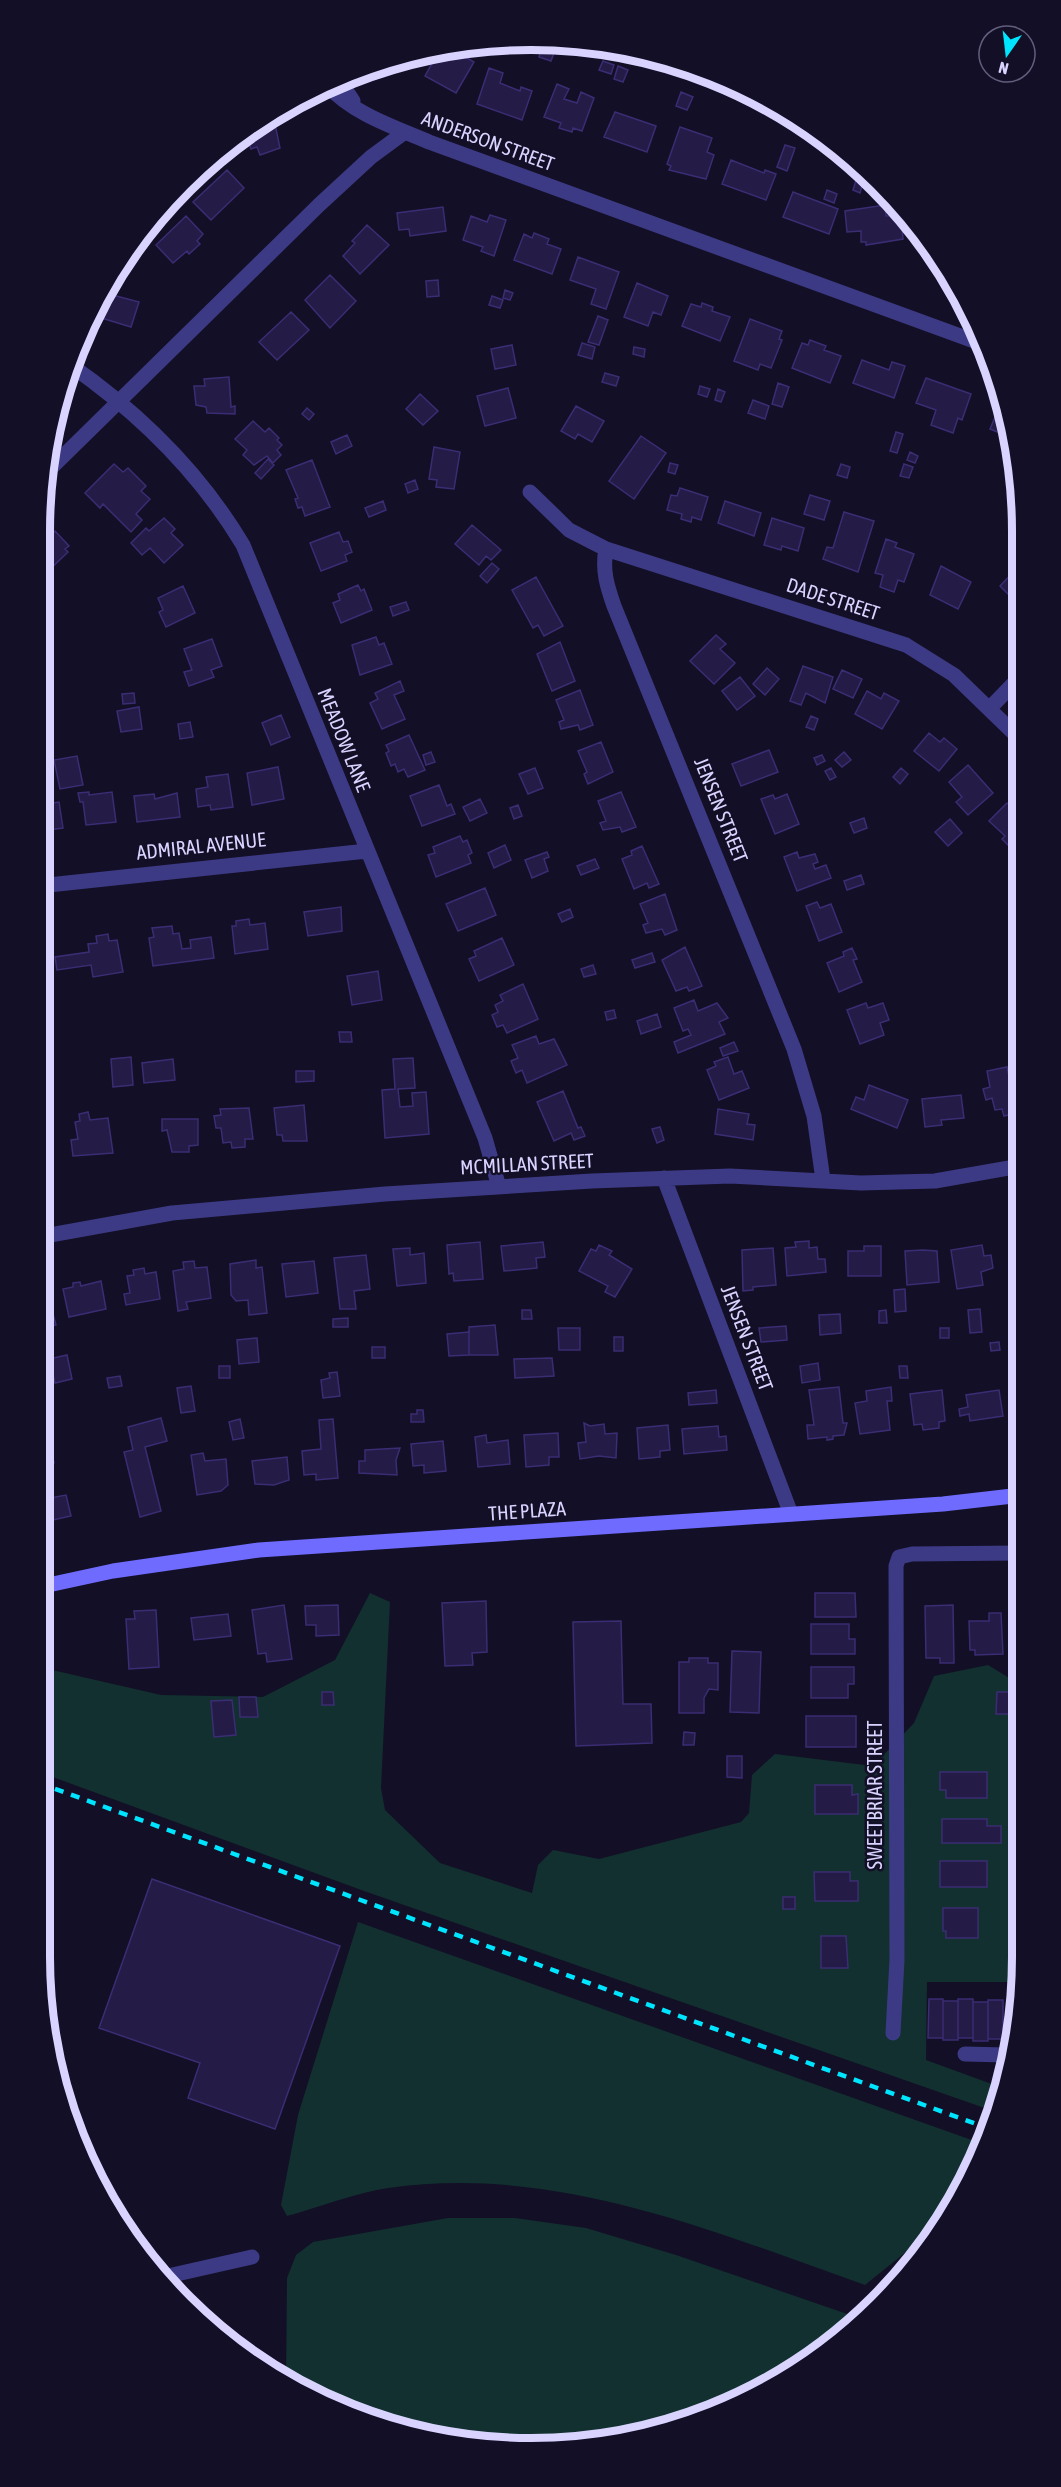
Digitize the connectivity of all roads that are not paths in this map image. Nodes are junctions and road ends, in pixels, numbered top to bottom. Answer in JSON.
{"nodes":[{"id":1,"x":344,"y":87,"type":"edge"},
{"id":2,"x":335,"y":91,"type":"edge"},
{"id":3,"x":366,"y":114,"type":"junction"},
{"id":4,"x":405,"y":132,"type":"junction"},
{"id":5,"x":972,"y":340,"type":"edge"},
{"id":6,"x":77,"y":370,"type":"edge"},
{"id":7,"x":119,"y":402,"type":"junction"},
{"id":8,"x":55,"y":465,"type":"edge"},
{"id":9,"x":530,"y":492,"type":"dead end"},
{"id":10,"x":606,"y":549,"type":"junction"},
{"id":11,"x":1012,"y":685,"type":"edge"},
{"id":12,"x":990,"y":708,"type":"junction"},
{"id":13,"x":1012,"y":732,"type":"edge"},
{"id":14,"x":367,"y":851,"type":"junction"},
{"id":15,"x":50,"y":885,"type":"edge"},
{"id":16,"x":1012,"y":1167,"type":"edge"},
{"id":17,"x":664,"y":1178,"type":"junction"},
{"id":18,"x":823,"y":1180,"type":"junction"},
{"id":19,"x":499,"y":1186,"type":"junction"},
{"id":20,"x":50,"y":1235,"type":"edge"},
{"id":21,"x":1012,"y":1496,"type":"edge"},
{"id":22,"x":790,"y":1514,"type":"junction"},
{"id":23,"x":1012,"y":1553,"type":"edge"},
{"id":24,"x":50,"y":1585,"type":"edge"},
{"id":25,"x":893,"y":2033,"type":"dead end"},
{"id":26,"x":965,"y":2054,"type":"dead end"},
{"id":27,"x":1001,"y":2055,"type":"edge"},
{"id":28,"x":252,"y":2257,"type":"dead end"},
{"id":29,"x":170,"y":2275,"type":"edge"}],
"edges":[{"from":1,"to":3,"type":"street"},
{"from":2,"to":3,"type":"street"},
{"from":3,"to":4,"type":"street"},
{"from":4,"to":5,"type":"street","name":"ANDERSON STREET"},
{"from":4,"to":7,"type":"street","name":"ANDERSON STREET"},
{"from":6,"to":7,"type":"street","name":"MEADOW LANE"},
{"from":7,"to":8,"type":"street","name":"ANDERSON STREET"},
{"from":7,"to":14,"type":"street","name":"MEADOW LANE"},
{"from":9,"to":10,"type":"street"},
{"from":10,"to":12,"type":"street","name":"DADE STREET"},
{"from":10,"to":18,"type":"street","name":"JENSEN STREET"},
{"from":11,"to":12,"type":"street"},
{"from":12,"to":13,"type":"street","name":"DADE STREET"},
{"from":14,"to":15,"type":"street","name":"ADMIRAL AVENUE"},
{"from":14,"to":19,"type":"street","name":"MEADOW LANE"},
{"from":16,"to":18,"type":"street","name":"MCMILLAN STREET"},
{"from":17,"to":18,"type":"street","name":"MCMILLAN STREET"},
{"from":17,"to":19,"type":"street","name":"MCMILLAN STREET"},
{"from":17,"to":22,"type":"street","name":"JENSEN STREET"},
{"from":19,"to":20,"type":"street","name":"MCMILLAN STREET"},
{"from":21,"to":22,"type":"main road","name":"THE PLAZA"},
{"from":22,"to":24,"type":"main road","name":"THE PLAZA"},
{"from":23,"to":25,"type":"street","name":"SWEETBRIAR STREET"},
{"from":26,"to":27,"type":"street"},
{"from":28,"to":29,"type":"street"}]}
